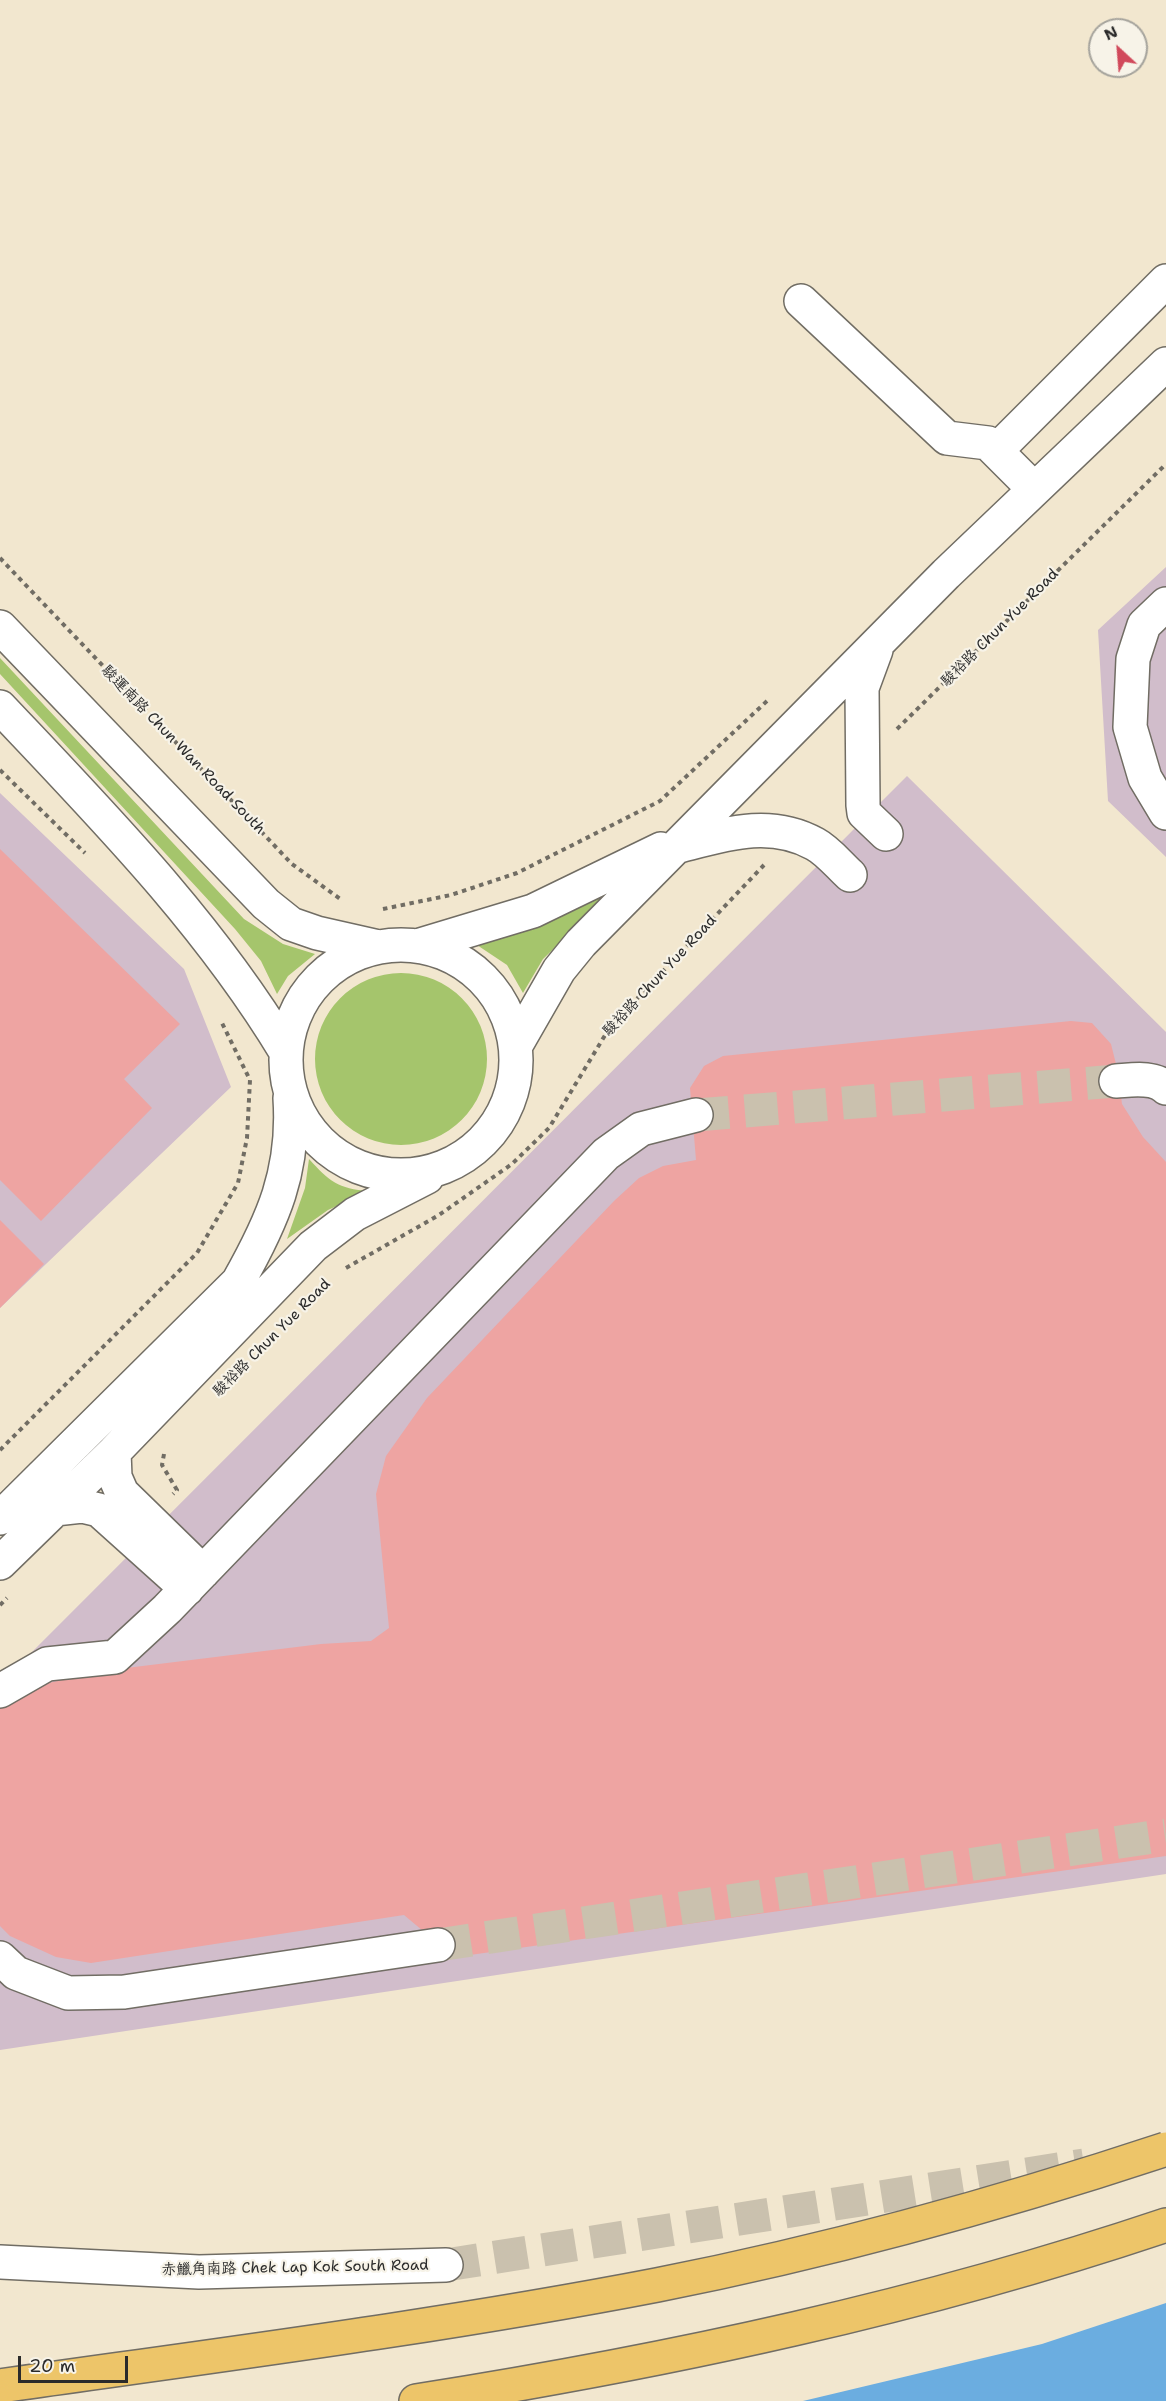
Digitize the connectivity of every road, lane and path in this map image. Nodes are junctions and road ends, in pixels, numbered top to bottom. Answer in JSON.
{"nodes":[{"id":1,"x":1166,"y":281,"type":"edge"},
{"id":2,"x":801,"y":301,"type":"dead end"},
{"id":3,"x":1166,"y":364,"type":"edge"},
{"id":4,"x":996,"y":451,"type":"junction"},
{"id":5,"x":1166,"y":464,"type":"edge"},
{"id":6,"x":1034,"y":489,"type":"junction"},
{"id":7,"x":0,"y":558,"type":"edge"},
{"id":8,"x":1166,"y":604,"type":"edge"},
{"id":9,"x":0,"y":627,"type":"edge"},
{"id":10,"x":878,"y":643,"type":"junction"},
{"id":11,"x":771,"y":697,"type":"dead end"},
{"id":12,"x":0,"y":707,"type":"edge"},
{"id":13,"x":863,"y":763,"type":"junction"},
{"id":14,"x":0,"y":770,"type":"edge"},
{"id":15,"x":1166,"y":813,"type":"edge"},
{"id":16,"x":886,"y":834,"type":"dead end"},
{"id":17,"x":793,"y":835,"type":"junction"},
{"id":18,"x":683,"y":841,"type":"junction"},
{"id":19,"x":93,"y":861,"type":"dead end"},
{"id":20,"x":850,"y":875,"type":"dead end"},
{"id":21,"x":354,"y":903,"type":"dead end"},
{"id":22,"x":376,"y":908,"type":"dead end"},
{"id":23,"x":417,"y":946,"type":"junction"},
{"id":24,"x":379,"y":947,"type":"junction"},
{"id":25,"x":217,"y":1014,"type":"dead end"},
{"id":26,"x":516,"y":1046,"type":"junction"},
{"id":27,"x":286,"y":1052,"type":"junction"},
{"id":28,"x":1116,"y":1081,"type":"tunnel mouth"},
{"id":29,"x":289,"y":1087,"type":"junction"},
{"id":30,"x":1166,"y":1088,"type":"edge"},
{"id":31,"x":696,"y":1115,"type":"tunnel mouth"},
{"id":32,"x":450,"y":1165,"type":"junction"},
{"id":33,"x":336,"y":1273,"type":"dead end"},
{"id":34,"x":165,"y":1445,"type":"dead end"},
{"id":35,"x":0,"y":1450,"type":"edge"},
{"id":36,"x":114,"y":1452,"type":"junction"},
{"id":37,"x":55,"y":1509,"type":"junction"},
{"id":38,"x":0,"y":1518,"type":"edge"},
{"id":39,"x":148,"y":1519,"type":"junction"},
{"id":40,"x":7,"y":1577,"type":"edge"},
{"id":41,"x":195,"y":1581,"type":"junction"},
{"id":42,"x":0,"y":1605,"type":"edge"},
{"id":43,"x":0,"y":1691,"type":"edge"},
{"id":44,"x":438,"y":1945,"type":"tunnel mouth"},
{"id":45,"x":0,"y":1958,"type":"edge"},
{"id":46,"x":1166,"y":2149,"type":"edge"},
{"id":47,"x":1166,"y":2225,"type":"edge"},
{"id":48,"x":0,"y":2262,"type":"edge"},
{"id":49,"x":446,"y":2265,"type":"tunnel mouth"},
{"id":50,"x":0,"y":2386,"type":"edge"},
{"id":51,"x":416,"y":2401,"type":"edge"}],
"edges":[{"from":1,"to":4,"type":"street"},
{"from":2,"to":4,"type":"street"},
{"from":3,"to":6,"type":"street"},
{"from":4,"to":6,"type":"street"},
{"from":5,"to":13,"type":"path","name":"駿裕路 Chun Yue Road"},
{"from":6,"to":10,"type":"street"},
{"from":7,"to":21,"type":"path","name":"駿運南路 Chun Wan Road South"},
{"from":8,"to":15,"type":"street"},
{"from":9,"to":24,"type":"street"},
{"from":10,"to":13,"type":"street"},
{"from":10,"to":18,"type":"street"},
{"from":11,"to":22,"type":"path"},
{"from":12,"to":27,"type":"street"},
{"from":13,"to":16,"type":"street"},
{"from":14,"to":19,"type":"path"},
{"from":17,"to":18,"type":"street"},
{"from":17,"to":20,"type":"street"},
{"from":17,"to":33,"type":"path","name":"駿裕路 Chun Yue Road"},
{"from":18,"to":23,"type":"street"},
{"from":18,"to":26,"type":"street"},
{"from":23,"to":24,"type":"street"},
{"from":23,"to":26,"type":"street"},
{"from":24,"to":27,"type":"street"},
{"from":25,"to":35,"type":"path"},
{"from":26,"to":32,"type":"street"},
{"from":27,"to":29,"type":"street"},
{"from":28,"to":30,"type":"street"},
{"from":29,"to":32,"type":"street"},
{"from":29,"to":38,"type":"street"},
{"from":31,"to":41,"type":"street"},
{"from":32,"to":36,"type":"street"},
{"from":34,"to":39,"type":"path"},
{"from":36,"to":37,"type":"street"},
{"from":36,"to":39,"type":"street"},
{"from":37,"to":40,"type":"street"},
{"from":37,"to":41,"type":"street"},
{"from":39,"to":41,"type":"street"},
{"from":40,"to":42,"type":"path"},
{"from":41,"to":43,"type":"street"},
{"from":44,"to":45,"type":"street"},
{"from":46,"to":50,"type":"highway","bridge":true},
{"from":47,"to":51,"type":"highway"},
{"from":48,"to":49,"type":"street","name":"赤鱲角南路 Chek Lap Kok South Road"}]}
